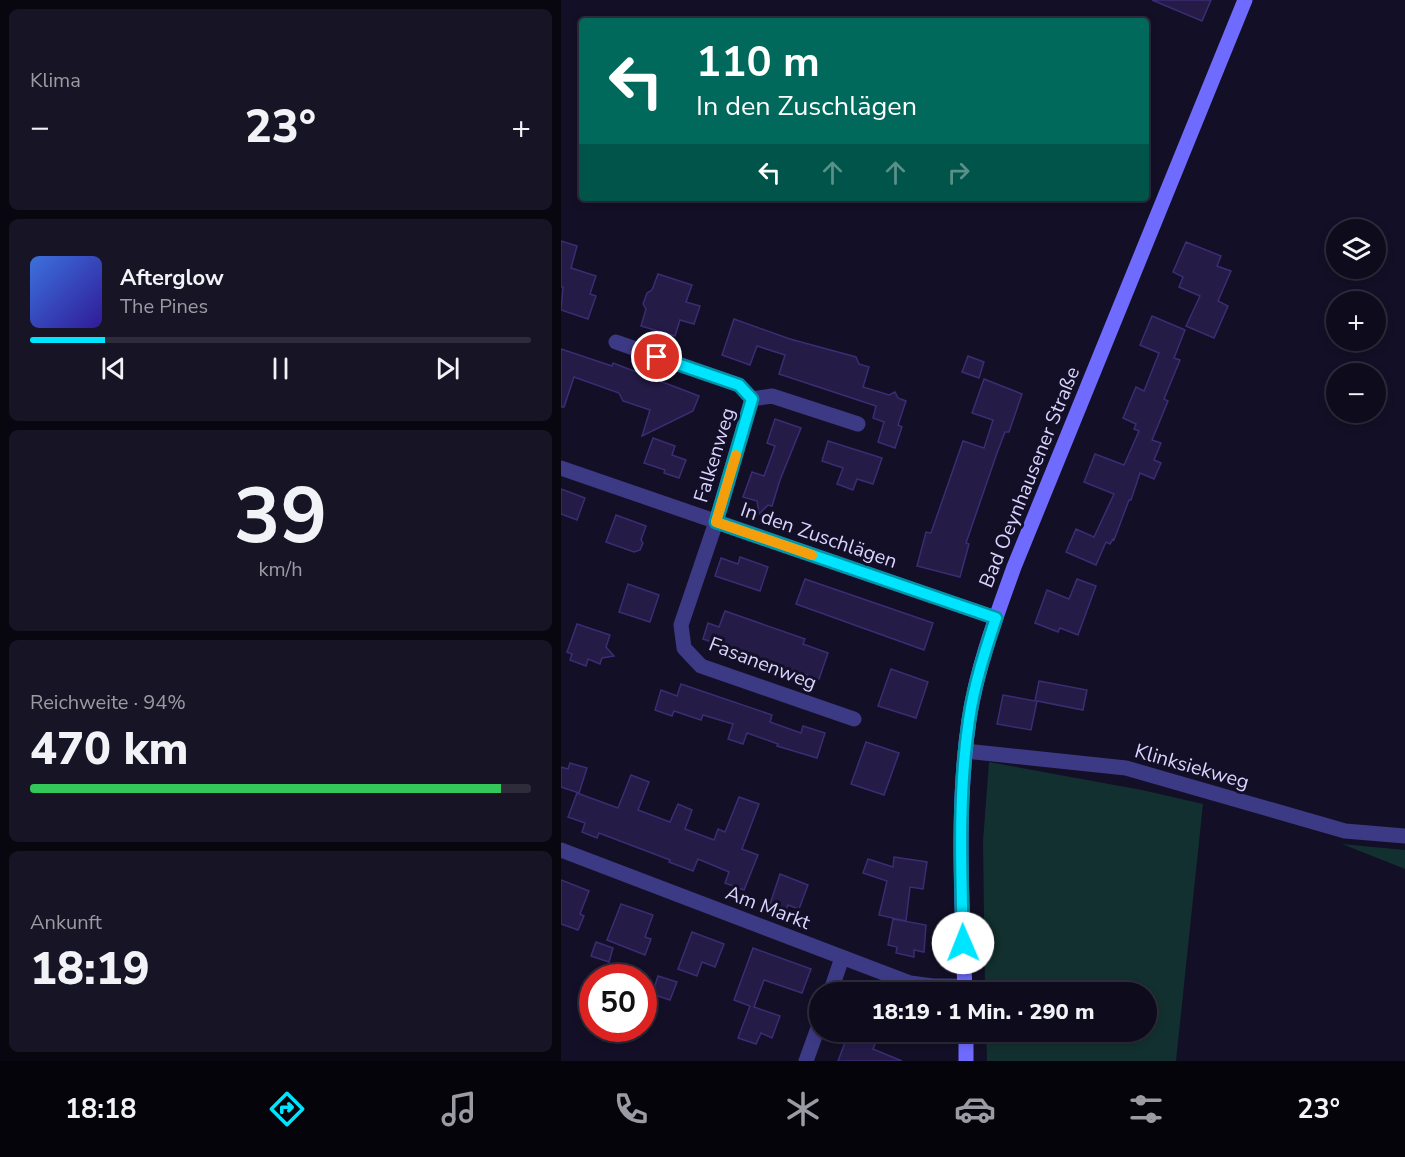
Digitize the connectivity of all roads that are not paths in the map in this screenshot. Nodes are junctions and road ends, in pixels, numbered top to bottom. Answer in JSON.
{"nodes":[{"id":1,"x":1245,"y":0,"type":"edge"},
{"id":2,"x":616,"y":342,"type":"dead end"},
{"id":3,"x":752,"y":399,"type":"junction"},
{"id":4,"x":858,"y":424,"type":"dead end"},
{"id":5,"x":561,"y":468,"type":"edge"},
{"id":6,"x":716,"y":522,"type":"junction"},
{"id":7,"x":996,"y":618,"type":"junction"},
{"id":8,"x":854,"y":718,"type":"dead end"},
{"id":9,"x":965,"y":751,"type":"junction"},
{"id":10,"x":1405,"y":836,"type":"edge"},
{"id":11,"x":561,"y":850,"type":"edge"},
{"id":12,"x":842,"y":958,"type":"junction"},
{"id":13,"x":834,"y":982,"type":"edge"},
{"id":14,"x":907,"y":982,"type":"edge"},
{"id":15,"x":964,"y":982,"type":"edge"},
{"id":16,"x":813,"y":1042,"type":"edge"},
{"id":17,"x":966,"y":1042,"type":"edge"},
{"id":18,"x":807,"y":1061,"type":"edge"},
{"id":19,"x":966,"y":1061,"type":"edge"}],
"edges":[{"from":1,"to":7,"type":"main road","name":"Bad Oeynhausener Straße"},
{"from":2,"to":3,"type":"street","name":"Falkenweg"},
{"from":3,"to":4,"type":"street","name":"Falkenweg"},
{"from":3,"to":6,"type":"street","name":"Falkenweg"},
{"from":5,"to":6,"type":"street","name":"In den Zuschlägen"},
{"from":6,"to":7,"type":"street","name":"In den Zuschlägen"},
{"from":6,"to":8,"type":"street","name":"Fasanenweg"},
{"from":7,"to":9,"type":"main road","name":"Bad Oeynhausener Straße"},
{"from":9,"to":10,"type":"street","name":"Klinksiekweg"},
{"from":9,"to":15,"type":"main road","name":"Bad Oeynhausener Straße"},
{"from":11,"to":12,"type":"street","name":"Am Markt"},
{"from":12,"to":13,"type":"street"},
{"from":12,"to":14,"type":"street","name":"Am Markt"},
{"from":16,"to":18,"type":"street"},
{"from":17,"to":19,"type":"main road"}]}
